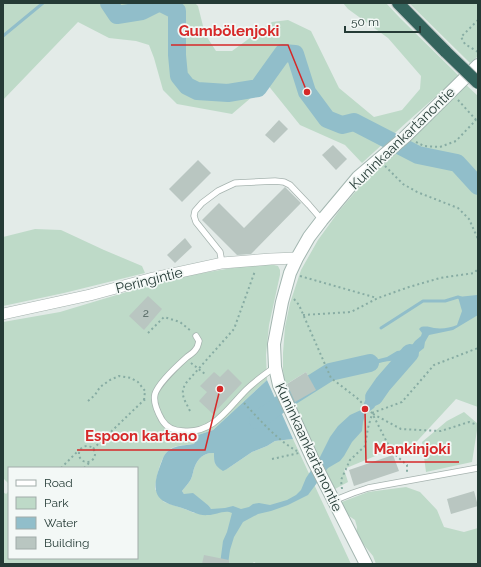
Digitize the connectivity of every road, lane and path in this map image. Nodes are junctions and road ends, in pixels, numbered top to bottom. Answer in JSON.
{"nodes":[{"id":1,"x":398,"y":3,"type":"edge"},
{"id":2,"x":478,"y":20,"type":"edge"},
{"id":3,"x":478,"y":52,"type":"edge"},
{"id":4,"x":478,"y":65,"type":"edge"},
{"id":5,"x":478,"y":83,"type":"edge"},
{"id":6,"x":450,"y":92,"type":"junction"},
{"id":7,"x":477,"y":121,"type":"edge"},
{"id":8,"x":406,"y":137,"type":"junction"},
{"id":9,"x":379,"y":160,"type":"junction"},
{"id":10,"x":322,"y":220,"type":"junction"},
{"id":11,"x":478,"y":239,"type":"edge"},
{"id":12,"x":297,"y":258,"type":"junction"},
{"id":13,"x":257,"y":260,"type":"junction"},
{"id":14,"x":222,"y":263,"type":"junction"},
{"id":15,"x":478,"y":269,"type":"edge"},
{"id":16,"x":290,"y":273,"type":"junction"},
{"id":17,"x":285,"y":288,"type":"junction"},
{"id":18,"x":378,"y":298,"type":"junction"},
{"id":19,"x":3,"y":314,"type":"edge"},
{"id":20,"x":304,"y":315,"type":"junction"},
{"id":21,"x":148,"y":333,"type":"dead end"},
{"id":22,"x":196,"y":336,"type":"joint"},
{"id":23,"x":478,"y":348,"type":"edge"},
{"id":24,"x":186,"y":358,"type":"junction"},
{"id":25,"x":275,"y":367,"type":"junction"},
{"id":26,"x":198,"y":369,"type":"junction"},
{"id":27,"x":205,"y":374,"type":"dead end"},
{"id":28,"x":145,"y":391,"type":"dead end"},
{"id":29,"x":155,"y":396,"type":"junction"},
{"id":30,"x":88,"y":401,"type":"dead end"},
{"id":31,"x":247,"y":406,"type":"dead end"},
{"id":32,"x":190,"y":410,"type":"dead end"},
{"id":33,"x":372,"y":413,"type":"junction"},
{"id":34,"x":478,"y":425,"type":"edge"},
{"id":35,"x":81,"y":448,"type":"junction"},
{"id":36,"x":92,"y":449,"type":"junction"},
{"id":37,"x":307,"y":454,"type":"junction"},
{"id":38,"x":272,"y":459,"type":"dead end"},
{"id":39,"x":91,"y":461,"type":"junction"},
{"id":40,"x":61,"y":467,"type":"edge"},
{"id":41,"x":85,"y":467,"type":"edge"},
{"id":42,"x":478,"y":468,"type":"edge"},
{"id":43,"x":341,"y":480,"type":"dead end"},
{"id":44,"x":407,"y":481,"type":"junction"},
{"id":45,"x":333,"y":501,"type":"junction"},
{"id":46,"x":366,"y":564,"type":"edge"}],
"edges":[{"from":1,"to":5,"type":"highway","bridge":true},
{"from":2,"to":3,"type":"path"},
{"from":4,"to":6,"type":"street","name":"Kuninkaankartanontie"},
{"from":6,"to":7,"type":"path"},
{"from":6,"to":8,"type":"street","name":"Kuninkaankartanontie"},
{"from":7,"to":8,"type":"path"},
{"from":8,"to":9,"type":"street","name":"Kuninkaankartanontie"},
{"from":9,"to":10,"type":"street","name":"Kuninkaankartanontie"},
{"from":9,"to":11,"type":"path"},
{"from":10,"to":12,"type":"street","name":"Kuninkaankartanontie"},
{"from":10,"to":14,"type":"lane"},
{"from":12,"to":13,"type":"street","name":"Peringintie"},
{"from":12,"to":16,"type":"street","name":"Kuninkaankartanontie"},
{"from":13,"to":14,"type":"street","name":"Peringintie"},
{"from":13,"to":26,"type":"path"},
{"from":14,"to":19,"type":"street","name":"Peringintie"},
{"from":15,"to":18,"type":"path"},
{"from":16,"to":17,"type":"street","name":"Kuninkaankartanontie"},
{"from":16,"to":18,"type":"path"},
{"from":17,"to":20,"type":"path"},
{"from":17,"to":25,"type":"street","name":"Kuninkaankartanontie"},
{"from":18,"to":20,"type":"path"},
{"from":20,"to":33,"type":"path"},
{"from":21,"to":22,"type":"path"},
{"from":22,"to":24,"type":"lane"},
{"from":23,"to":33,"type":"path"},
{"from":24,"to":26,"type":"path"},
{"from":24,"to":29,"type":"lane"},
{"from":25,"to":29,"type":"lane"},
{"from":25,"to":37,"type":"street","name":"Kuninkaankartanontie"},
{"from":26,"to":27,"type":"path"},
{"from":26,"to":32,"type":"path"},
{"from":28,"to":30,"type":"path"},
{"from":29,"to":36,"type":"path"},
{"from":31,"to":37,"type":"path"},
{"from":33,"to":34,"type":"path"},
{"from":33,"to":43,"type":"path"},
{"from":33,"to":44,"type":"path"},
{"from":35,"to":36,"type":"path"},
{"from":35,"to":39,"type":"path"},
{"from":35,"to":40,"type":"path"},
{"from":36,"to":39,"type":"path"},
{"from":37,"to":38,"type":"path"},
{"from":37,"to":45,"type":"street","name":"Kuninkaankartanontie"},
{"from":39,"to":41,"type":"path"},
{"from":42,"to":44,"type":"lane"},
{"from":44,"to":45,"type":"lane"},
{"from":45,"to":46,"type":"street","name":"Kuninkaankartanontie"}]}
